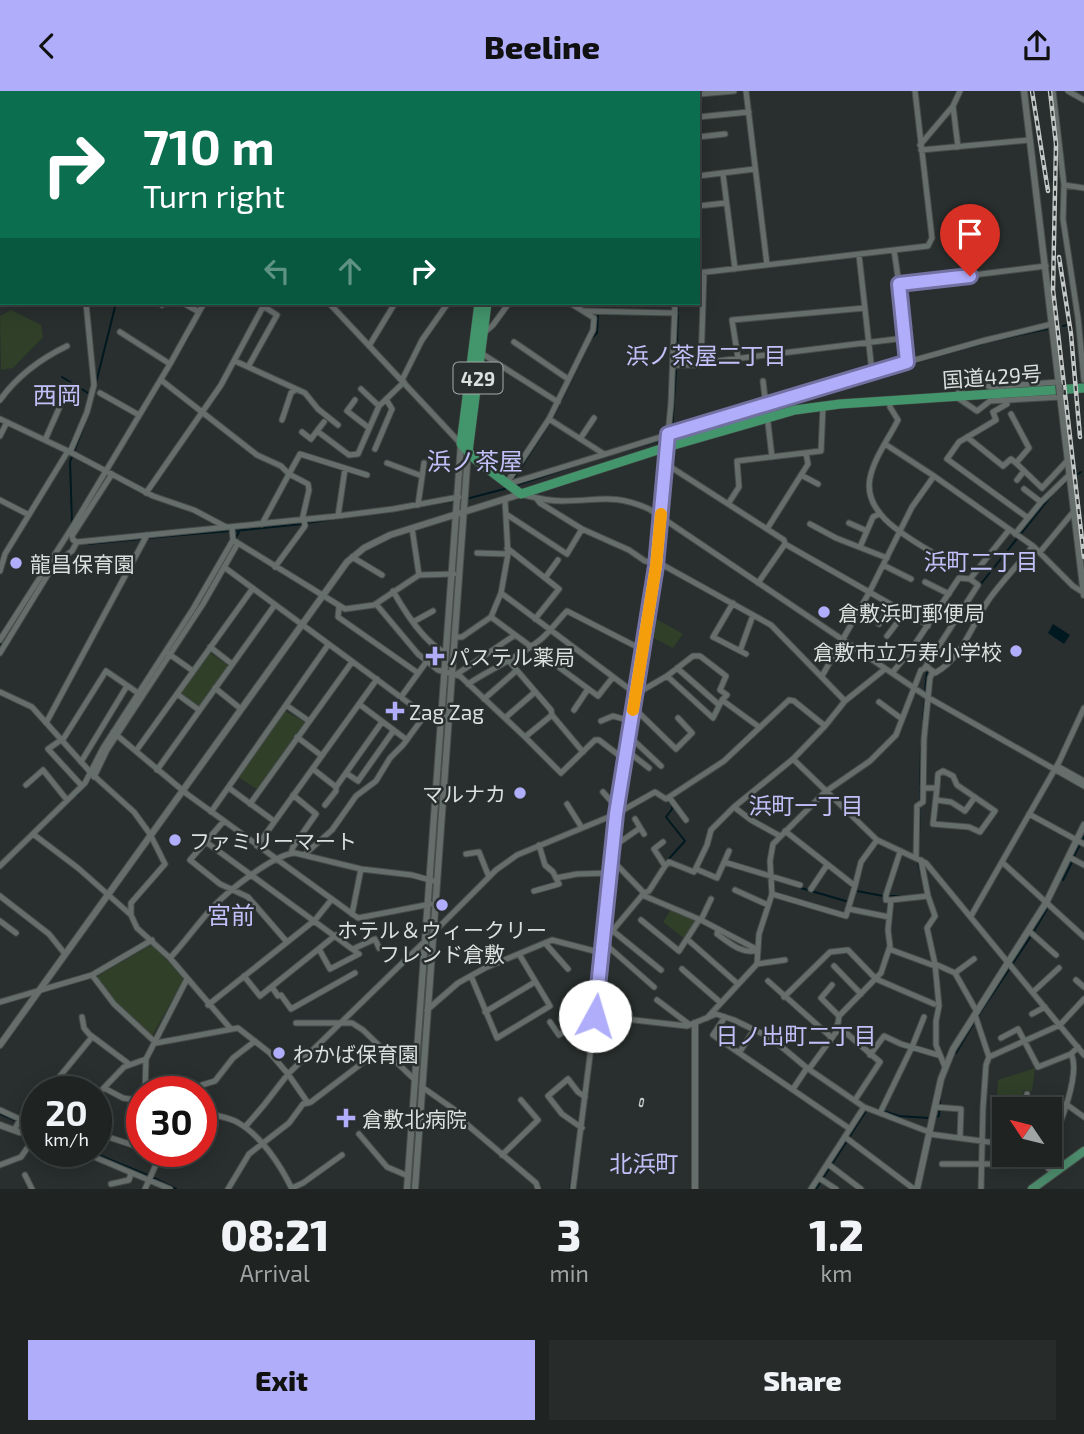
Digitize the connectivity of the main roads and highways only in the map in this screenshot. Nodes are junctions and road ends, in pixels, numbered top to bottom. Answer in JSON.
{"nodes":[{"id":1,"x":479,"y":305,"type":"edge"},
{"id":2,"x":487,"y":305,"type":"edge"},
{"id":3,"x":1084,"y":388,"type":"edge"},
{"id":4,"x":468,"y":452,"type":"junction"},
{"id":5,"x":1084,"y":1151,"type":"edge"},
{"id":6,"x":1032,"y":1189,"type":"edge"}],
"edges":[{"from":1,"to":4,"type":"highway","number":"429"},
{"from":2,"to":4,"type":"highway","number":"429"},
{"from":3,"to":4,"type":"highway","name":"国道429号"},
{"from":5,"to":6,"type":"main road"}]}
